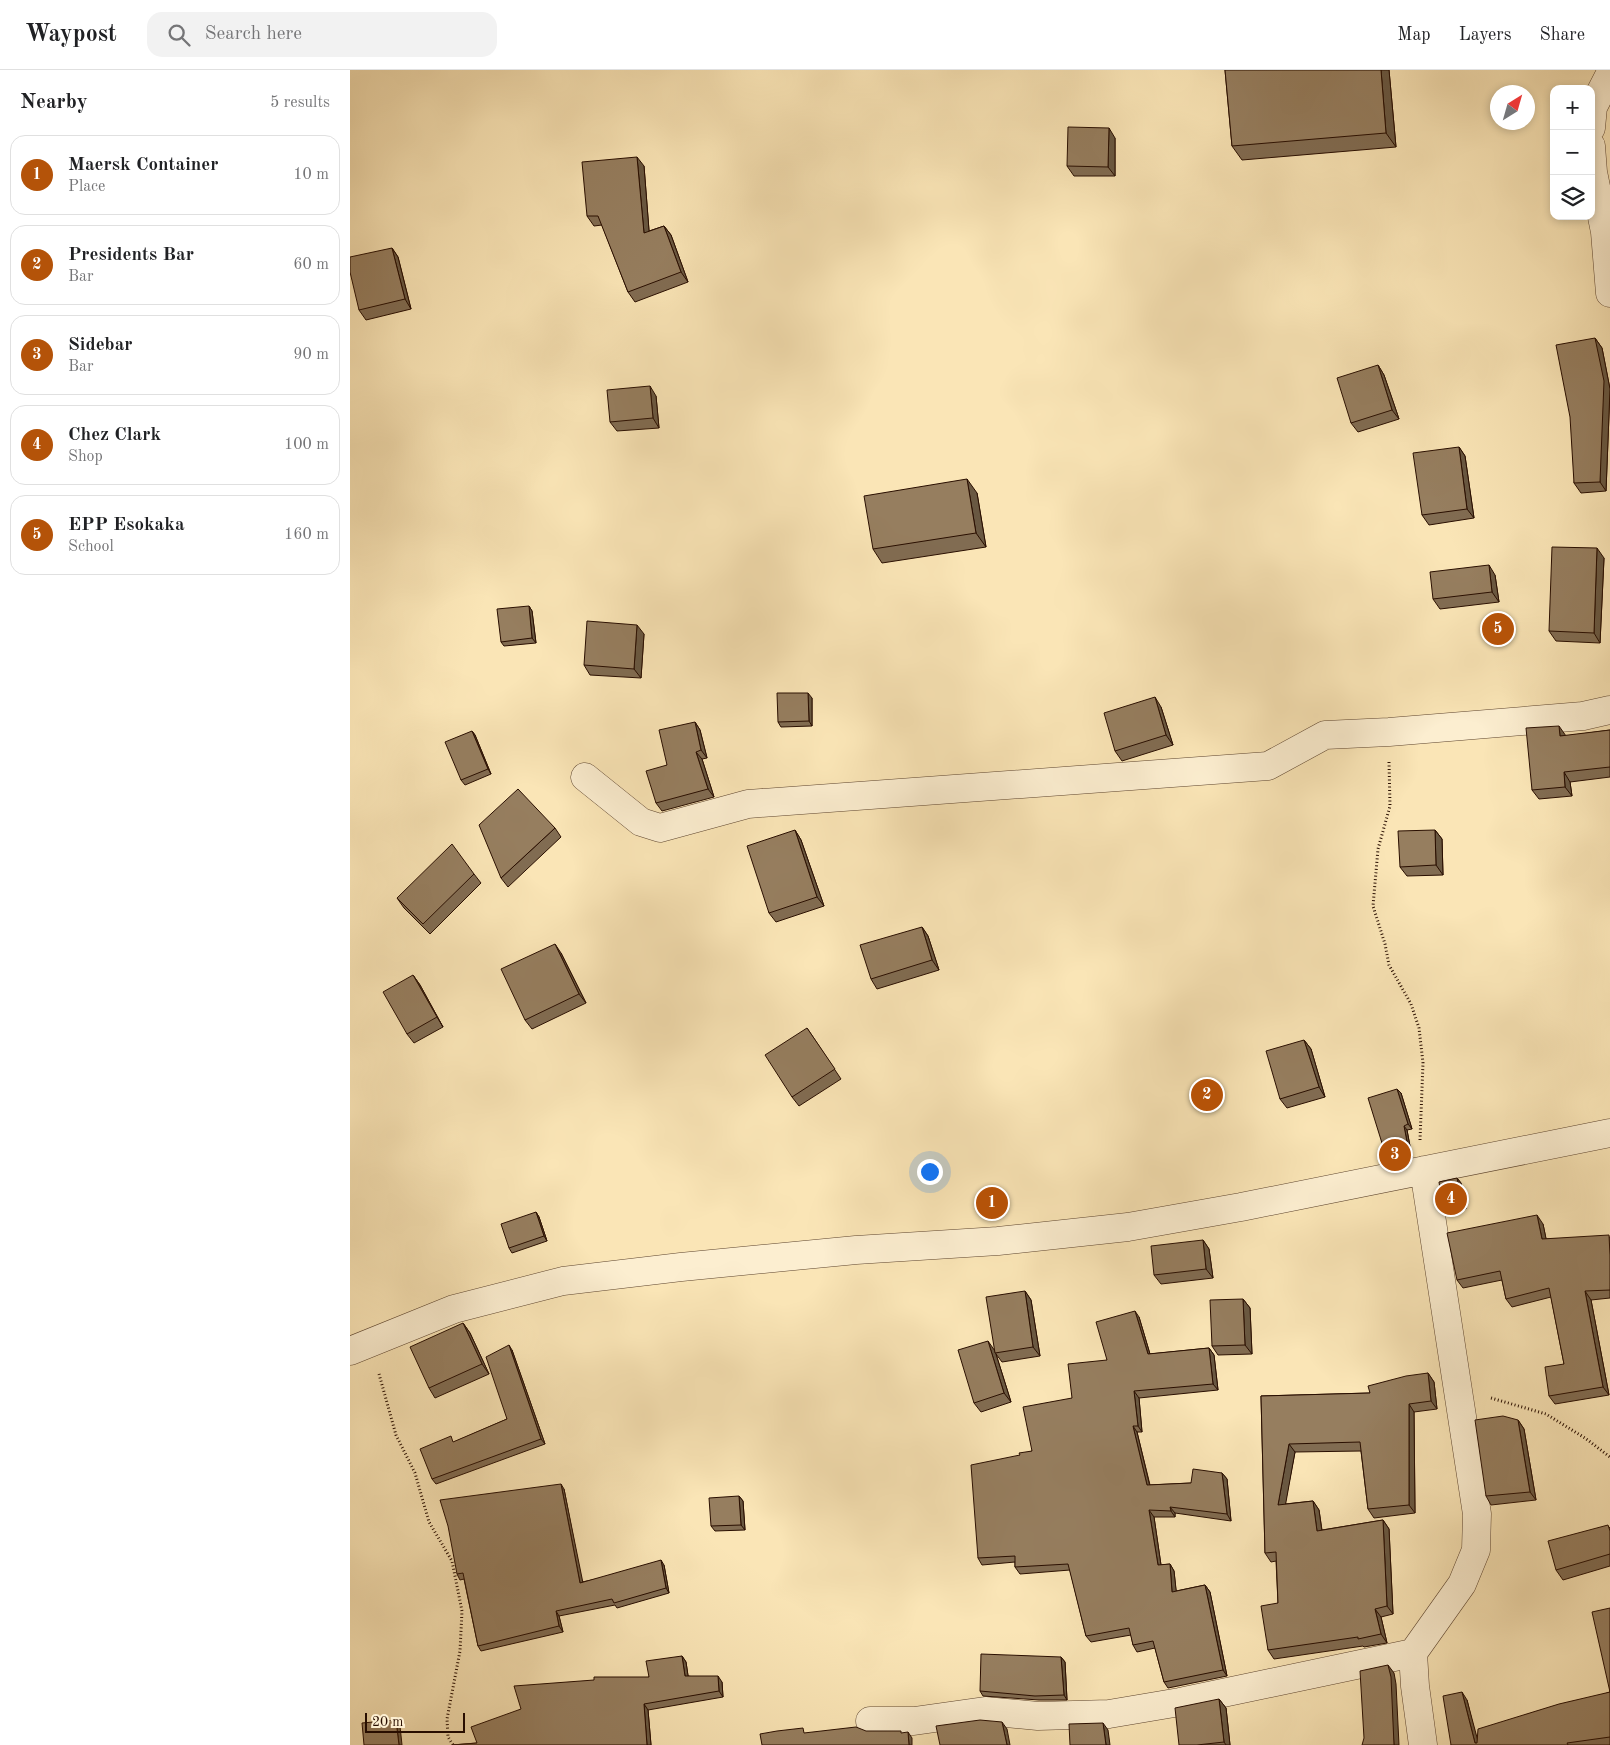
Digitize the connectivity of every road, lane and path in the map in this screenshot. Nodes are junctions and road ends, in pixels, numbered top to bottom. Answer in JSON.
{"nodes":[{"id":1,"x":1610,"y":74,"type":"edge"},
{"id":2,"x":1595,"y":105,"type":"edge"},
{"id":3,"x":1594,"y":175,"type":"edge"},
{"id":4,"x":1610,"y":293,"type":"edge"},
{"id":5,"x":1610,"y":710,"type":"edge"},
{"id":6,"x":1389,"y":732,"type":"junction"},
{"id":7,"x":585,"y":777,"type":"dead end"},
{"id":8,"x":1610,"y":1133,"type":"edge"},
{"id":9,"x":1424,"y":1170,"type":"junction"},
{"id":10,"x":360,"y":1346,"type":"edge"},
{"id":11,"x":1458,"y":1386,"type":"junction"},
{"id":12,"x":1610,"y":1457,"type":"edge"},
{"id":13,"x":1414,"y":1653,"type":"junction"},
{"id":14,"x":870,"y":1721,"type":"dead end"},
{"id":15,"x":453,"y":1745,"type":"edge"},
{"id":16,"x":1423,"y":1745,"type":"edge"}],
"edges":[{"from":1,"to":2,"type":"street"},
{"from":3,"to":4,"type":"street"},
{"from":5,"to":6,"type":"street"},
{"from":6,"to":7,"type":"street"},
{"from":6,"to":9,"type":"path"},
{"from":8,"to":9,"type":"street"},
{"from":9,"to":10,"type":"street"},
{"from":9,"to":11,"type":"street"},
{"from":10,"to":15,"type":"path"},
{"from":11,"to":12,"type":"path"},
{"from":11,"to":13,"type":"street"},
{"from":13,"to":14,"type":"street"},
{"from":13,"to":16,"type":"street"}]}
